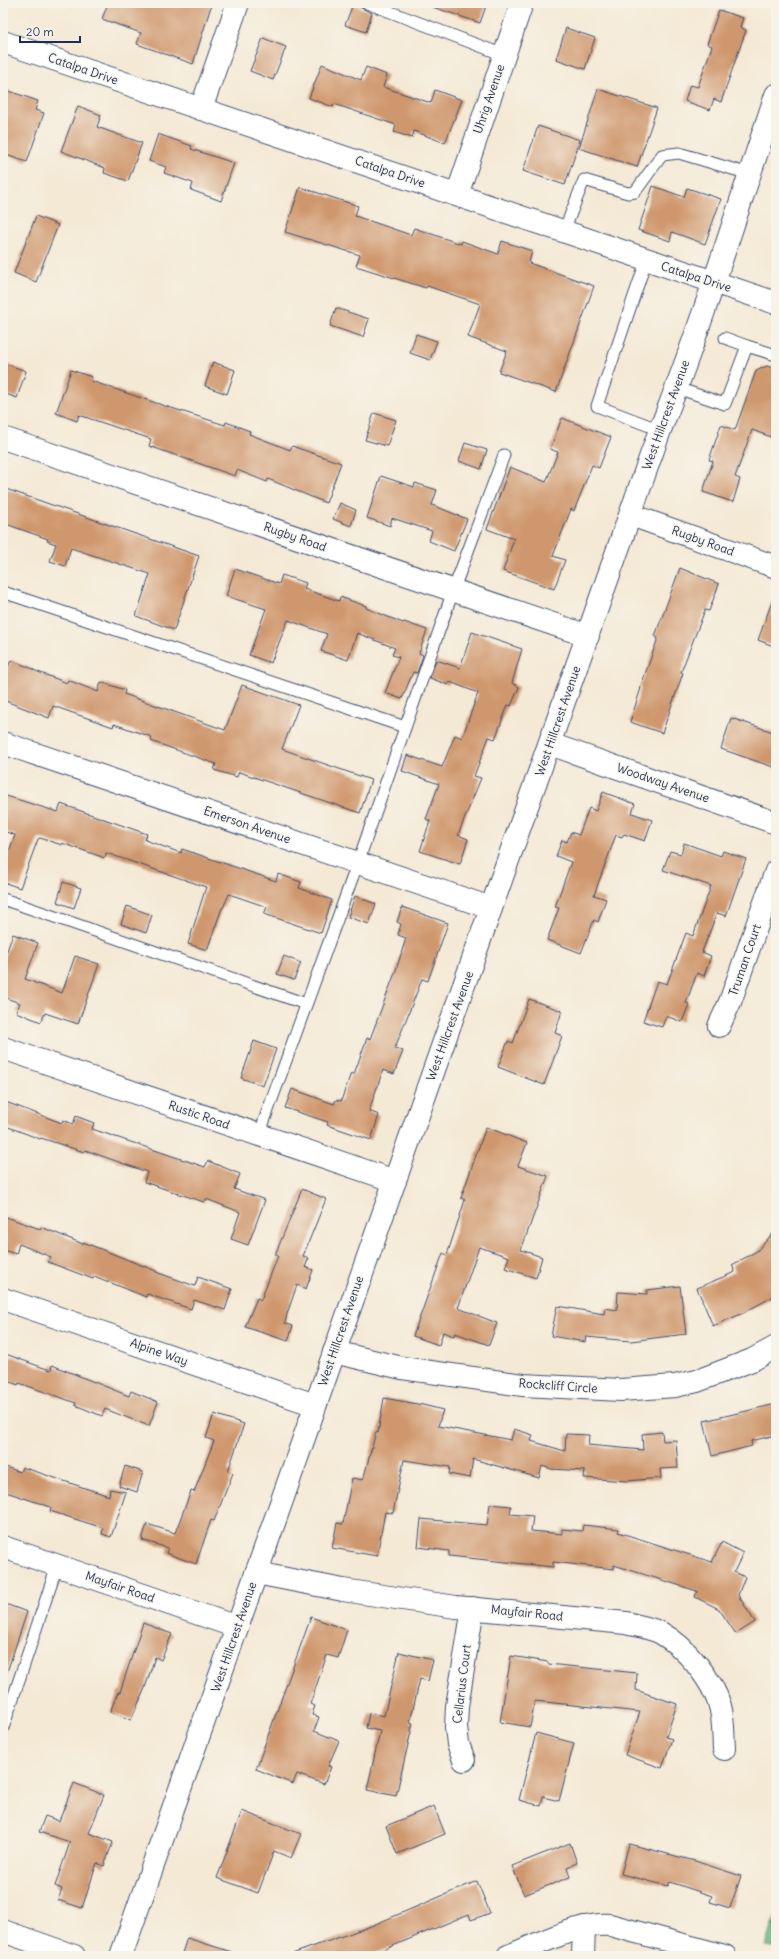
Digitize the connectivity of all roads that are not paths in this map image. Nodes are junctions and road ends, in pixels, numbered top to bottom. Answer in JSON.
{"nodes":[{"id":1,"x":238,"y":3,"type":"edge"},
{"id":2,"x":522,"y":3,"type":"edge"},
{"id":3,"x":373,"y":4,"type":"edge"},
{"id":4,"x":3,"y":42,"type":"edge"},
{"id":5,"x":504,"y":55,"type":"junction"},
{"id":6,"x":776,"y":95,"type":"edge"},
{"id":7,"x":201,"y":109,"type":"junction"},
{"id":8,"x":749,"y":174,"type":"junction"},
{"id":9,"x":457,"y":195,"type":"junction"},
{"id":10,"x":564,"y":231,"type":"junction"},
{"id":11,"x":646,"y":261,"type":"junction"},
{"id":12,"x":714,"y":281,"type":"junction"},
{"id":13,"x":776,"y":304,"type":"edge"},
{"id":14,"x":725,"y":338,"type":"dead end"},
{"id":15,"x":747,"y":346,"type":"junction"},
{"id":16,"x":776,"y":355,"type":"edge"},
{"id":17,"x":677,"y":388,"type":"junction"},
{"id":18,"x":660,"y":430,"type":"junction"},
{"id":19,"x":3,"y":438,"type":"edge"},
{"id":20,"x":504,"y":455,"type":"dead end"},
{"id":21,"x":631,"y":515,"type":"junction"},
{"id":22,"x":776,"y":567,"type":"edge"},
{"id":23,"x":452,"y":590,"type":"junction"},
{"id":24,"x":3,"y":592,"type":"edge"},
{"id":25,"x":588,"y":636,"type":"junction"},
{"id":26,"x":405,"y":727,"type":"junction"},
{"id":27,"x":3,"y":743,"type":"edge"},
{"id":28,"x":550,"y":744,"type":"junction"},
{"id":29,"x":776,"y":823,"type":"edge"},
{"id":30,"x":358,"y":862,"type":"junction"},
{"id":31,"x":776,"y":871,"type":"edge"},
{"id":32,"x":3,"y":899,"type":"edge"},
{"id":33,"x":492,"y":908,"type":"junction"},
{"id":34,"x":306,"y":1004,"type":"junction"},
{"id":35,"x":719,"y":1026,"type":"dead end"},
{"id":36,"x":3,"y":1048,"type":"edge"},
{"id":37,"x":259,"y":1135,"type":"junction"},
{"id":38,"x":395,"y":1181,"type":"junction"},
{"id":39,"x":3,"y":1300,"type":"edge"},
{"id":40,"x":776,"y":1346,"type":"edge"},
{"id":41,"x":334,"y":1352,"type":"junction"},
{"id":42,"x":315,"y":1405,"type":"junction"},
{"id":43,"x":3,"y":1547,"type":"edge"},
{"id":44,"x":56,"y":1566,"type":"junction"},
{"id":45,"x":256,"y":1573,"type":"junction"},
{"id":46,"x":473,"y":1608,"type":"junction"},
{"id":47,"x":237,"y":1627,"type":"junction"},
{"id":48,"x":3,"y":1728,"type":"edge"},
{"id":49,"x":724,"y":1749,"type":"dead end"},
{"id":50,"x":464,"y":1760,"type":"dead end"},
{"id":51,"x":584,"y":1927,"type":"junction"},
{"id":52,"x":3,"y":1931,"type":"edge"},
{"id":53,"x":74,"y":1956,"type":"edge"},
{"id":54,"x":121,"y":1956,"type":"edge"},
{"id":55,"x":508,"y":1956,"type":"edge"},
{"id":56,"x":583,"y":1956,"type":"edge"},
{"id":57,"x":725,"y":1956,"type":"edge"}],
"edges":[{"from":1,"to":7,"type":"street"},
{"from":2,"to":5,"type":"street","name":"Uhrig Avenue"},
{"from":3,"to":5,"type":"lane"},
{"from":4,"to":7,"type":"street","name":"Catalpa Drive"},
{"from":5,"to":9,"type":"street","name":"Uhrig Avenue"},
{"from":6,"to":8,"type":"street","name":"West Hillcrest Avenue"},
{"from":7,"to":9,"type":"street","name":"Catalpa Drive"},
{"from":8,"to":10,"type":"lane"},
{"from":8,"to":12,"type":"street","name":"West Hillcrest Avenue"},
{"from":9,"to":10,"type":"street","name":"Catalpa Drive"},
{"from":10,"to":11,"type":"street","name":"Catalpa Drive"},
{"from":11,"to":12,"type":"street","name":"Catalpa Drive"},
{"from":11,"to":18,"type":"lane"},
{"from":12,"to":13,"type":"street","name":"Catalpa Drive"},
{"from":12,"to":17,"type":"street","name":"West Hillcrest Avenue"},
{"from":14,"to":15,"type":"lane"},
{"from":15,"to":16,"type":"lane"},
{"from":15,"to":17,"type":"lane"},
{"from":17,"to":18,"type":"street","name":"West Hillcrest Avenue"},
{"from":18,"to":21,"type":"street","name":"West Hillcrest Avenue"},
{"from":19,"to":23,"type":"street","name":"Rugby Road"},
{"from":20,"to":23,"type":"lane"},
{"from":21,"to":22,"type":"street","name":"Rugby Road"},
{"from":21,"to":25,"type":"street","name":"West Hillcrest Avenue"},
{"from":23,"to":25,"type":"street","name":"Rugby Road"},
{"from":23,"to":26,"type":"lane"},
{"from":24,"to":26,"type":"lane"},
{"from":25,"to":28,"type":"street","name":"West Hillcrest Avenue"},
{"from":26,"to":30,"type":"lane"},
{"from":27,"to":30,"type":"street","name":"Emerson Avenue"},
{"from":28,"to":29,"type":"street","name":"Woodway Avenue"},
{"from":28,"to":33,"type":"street","name":"West Hillcrest Avenue"},
{"from":30,"to":33,"type":"street","name":"Emerson Avenue"},
{"from":30,"to":34,"type":"lane"},
{"from":31,"to":35,"type":"street","name":"Truman Court"},
{"from":32,"to":34,"type":"lane"},
{"from":33,"to":38,"type":"street","name":"West Hillcrest Avenue"},
{"from":34,"to":37,"type":"lane"},
{"from":36,"to":37,"type":"street","name":"Rustic Road"},
{"from":37,"to":38,"type":"street","name":"Rustic Road"},
{"from":38,"to":41,"type":"street","name":"West Hillcrest Avenue"},
{"from":39,"to":42,"type":"street","name":"Alpine Way"},
{"from":40,"to":41,"type":"street","name":"Rockcliff Circle"},
{"from":41,"to":42,"type":"street","name":"West Hillcrest Avenue"},
{"from":42,"to":45,"type":"street","name":"West Hillcrest Avenue"},
{"from":43,"to":44,"type":"street","name":"Mayfair Road"},
{"from":44,"to":47,"type":"street","name":"Mayfair Road"},
{"from":44,"to":48,"type":"lane"},
{"from":45,"to":46,"type":"street","name":"Mayfair Road"},
{"from":45,"to":47,"type":"street","name":"West Hillcrest Avenue"},
{"from":46,"to":49,"type":"street","name":"Mayfair Road"},
{"from":46,"to":50,"type":"street","name":"Cellarius Court"},
{"from":47,"to":54,"type":"street","name":"West Hillcrest Avenue"},
{"from":51,"to":55,"type":"street"},
{"from":51,"to":56,"type":"street"},
{"from":51,"to":57,"type":"street"},
{"from":52,"to":53,"type":"street"}]}
